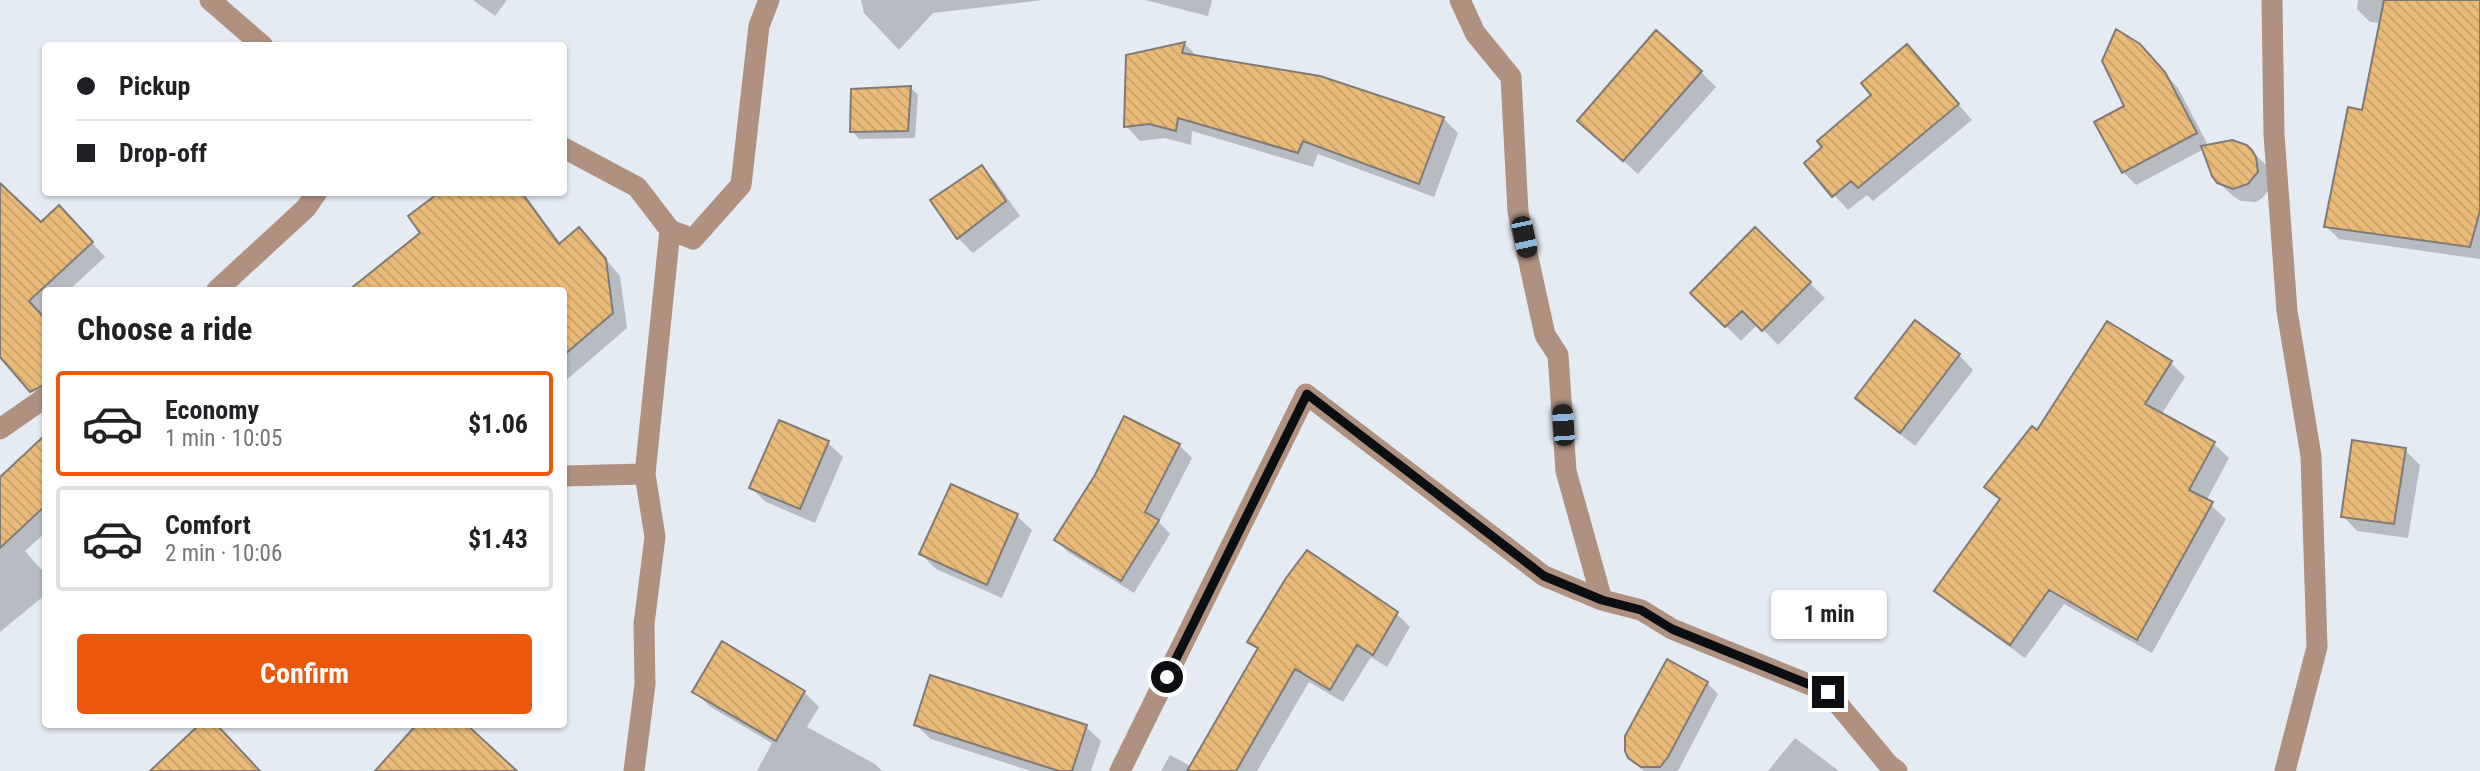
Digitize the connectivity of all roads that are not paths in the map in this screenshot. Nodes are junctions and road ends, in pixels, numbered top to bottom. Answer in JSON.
{"nodes":[{"id":1,"x":210,"y":0,"type":"edge"},
{"id":2,"x":769,"y":0,"type":"edge"},
{"id":3,"x":1460,"y":0,"type":"edge"},
{"id":4,"x":2272,"y":0,"type":"edge"},
{"id":5,"x":258,"y":42,"type":"edge"},
{"id":6,"x":567,"y":150,"type":"edge"},
{"id":7,"x":314,"y":196,"type":"edge"},
{"id":8,"x":670,"y":230,"type":"junction"},
{"id":9,"x":220,"y":287,"type":"edge"},
{"id":10,"x":42,"y":400,"type":"edge"},
{"id":11,"x":0,"y":429,"type":"edge"},
{"id":12,"x":645,"y":474,"type":"junction"},
{"id":13,"x":567,"y":476,"type":"edge"},
{"id":14,"x":1602,"y":600,"type":"junction"},
{"id":15,"x":634,"y":771,"type":"edge"},
{"id":16,"x":1120,"y":771,"type":"edge"},
{"id":17,"x":1897,"y":771,"type":"edge"},
{"id":18,"x":2284,"y":771,"type":"edge"}],
"edges":[{"from":1,"to":5,"type":"street"},
{"from":2,"to":8,"type":"street"},
{"from":3,"to":14,"type":"street"},
{"from":4,"to":18,"type":"street"},
{"from":6,"to":8,"type":"street"},
{"from":7,"to":9,"type":"street"},
{"from":8,"to":12,"type":"street"},
{"from":10,"to":11,"type":"street"},
{"from":12,"to":13,"type":"street"},
{"from":12,"to":15,"type":"street"},
{"from":14,"to":16,"type":"street"},
{"from":14,"to":17,"type":"street"}]}
